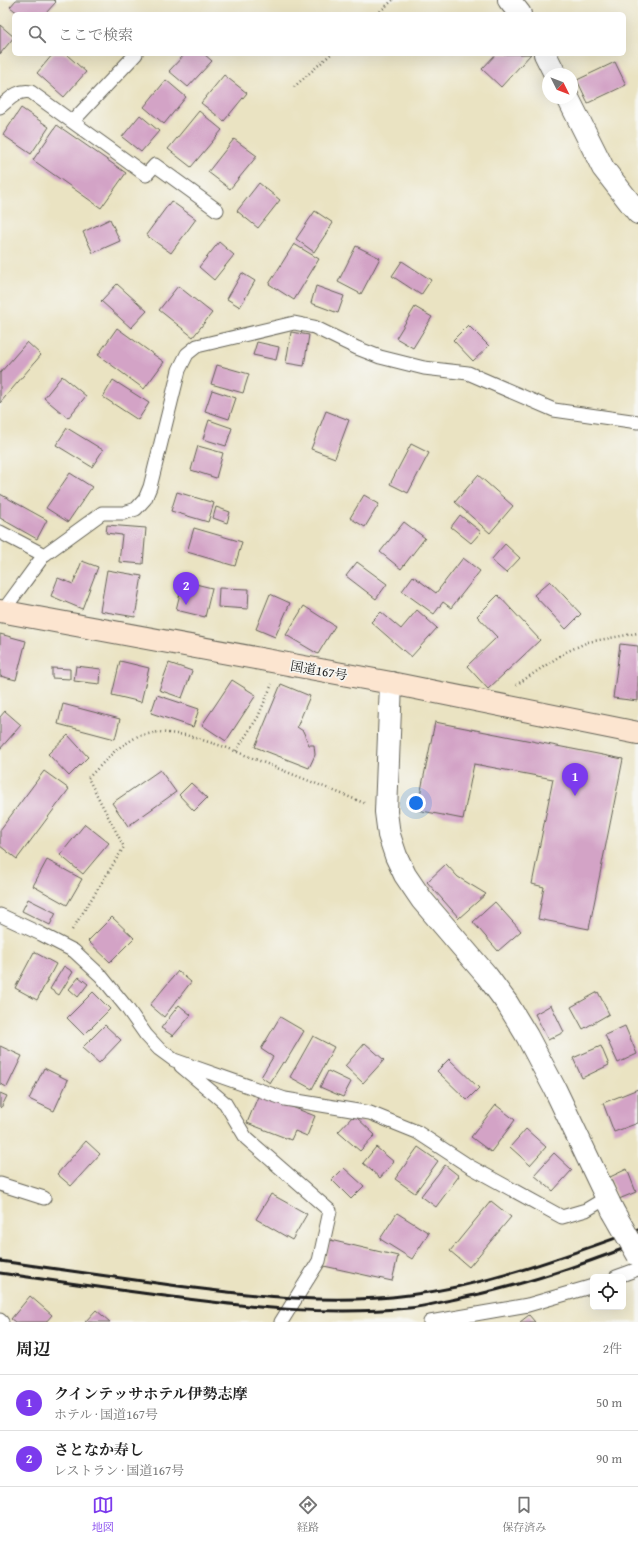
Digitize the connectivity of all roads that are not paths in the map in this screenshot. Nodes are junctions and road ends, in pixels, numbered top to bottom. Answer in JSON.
{"nodes":[{"id":1,"x":509,"y":0,"type":"edge"},
{"id":2,"x":518,"y":12,"type":"edge"},
{"id":3,"x":134,"y":56,"type":"edge"},
{"id":4,"x":546,"y":56,"type":"edge"},
{"id":5,"x":552,"y":68,"type":"edge"},
{"id":6,"x":571,"y":104,"type":"edge"},
{"id":7,"x":0,"y":107,"type":"edge"},
{"id":8,"x":73,"y":121,"type":"junction"},
{"id":9,"x":217,"y":210,"type":"dead end"},
{"id":10,"x":638,"y":213,"type":"edge"},
{"id":11,"x":638,"y":422,"type":"edge"},
{"id":12,"x":0,"y":532,"type":"edge"},
{"id":13,"x":44,"y":555,"type":"junction"},
{"id":14,"x":1,"y":613,"type":"edge"},
{"id":15,"x":391,"y":683,"type":"junction"},
{"id":16,"x":638,"y":733,"type":"edge"},
{"id":17,"x":0,"y":915,"type":"edge"},
{"id":18,"x":174,"y":1060,"type":"junction"},
{"id":19,"x":0,"y":1184,"type":"edge"},
{"id":20,"x":44,"y":1198,"type":"dead end"},
{"id":21,"x":609,"y":1205,"type":"junction"},
{"id":22,"x":638,"y":1255,"type":"edge"},
{"id":23,"x":638,"y":1269,"type":"edge"},
{"id":24,"x":624,"y":1274,"type":"edge"},
{"id":25,"x":590,"y":1287,"type":"edge"},
{"id":26,"x":0,"y":1320,"type":"edge"},
{"id":27,"x":2,"y":1322,"type":"edge"},
{"id":28,"x":281,"y":1322,"type":"edge"},
{"id":29,"x":430,"y":1322,"type":"edge"}],
"edges":[{"from":1,"to":2,"type":"street"},
{"from":3,"to":8,"type":"lane"},
{"from":4,"to":5,"type":"street"},
{"from":6,"to":10,"type":"street"},
{"from":7,"to":8,"type":"lane"},
{"from":8,"to":9,"type":"lane"},
{"from":11,"to":13,"type":"lane"},
{"from":12,"to":13,"type":"lane"},
{"from":13,"to":14,"type":"lane"},
{"from":14,"to":15,"type":"street","name":"国道167号"},
{"from":15,"to":16,"type":"street","name":"国道167号"},
{"from":15,"to":21,"type":"street"},
{"from":17,"to":18,"type":"lane"},
{"from":18,"to":21,"type":"lane"},
{"from":18,"to":28,"type":"lane"},
{"from":19,"to":20,"type":"lane"},
{"from":21,"to":22,"type":"street","bridge":true},
{"from":23,"to":24,"type":"lane"},
{"from":25,"to":29,"type":"lane"},
{"from":26,"to":27,"type":"lane"}]}
